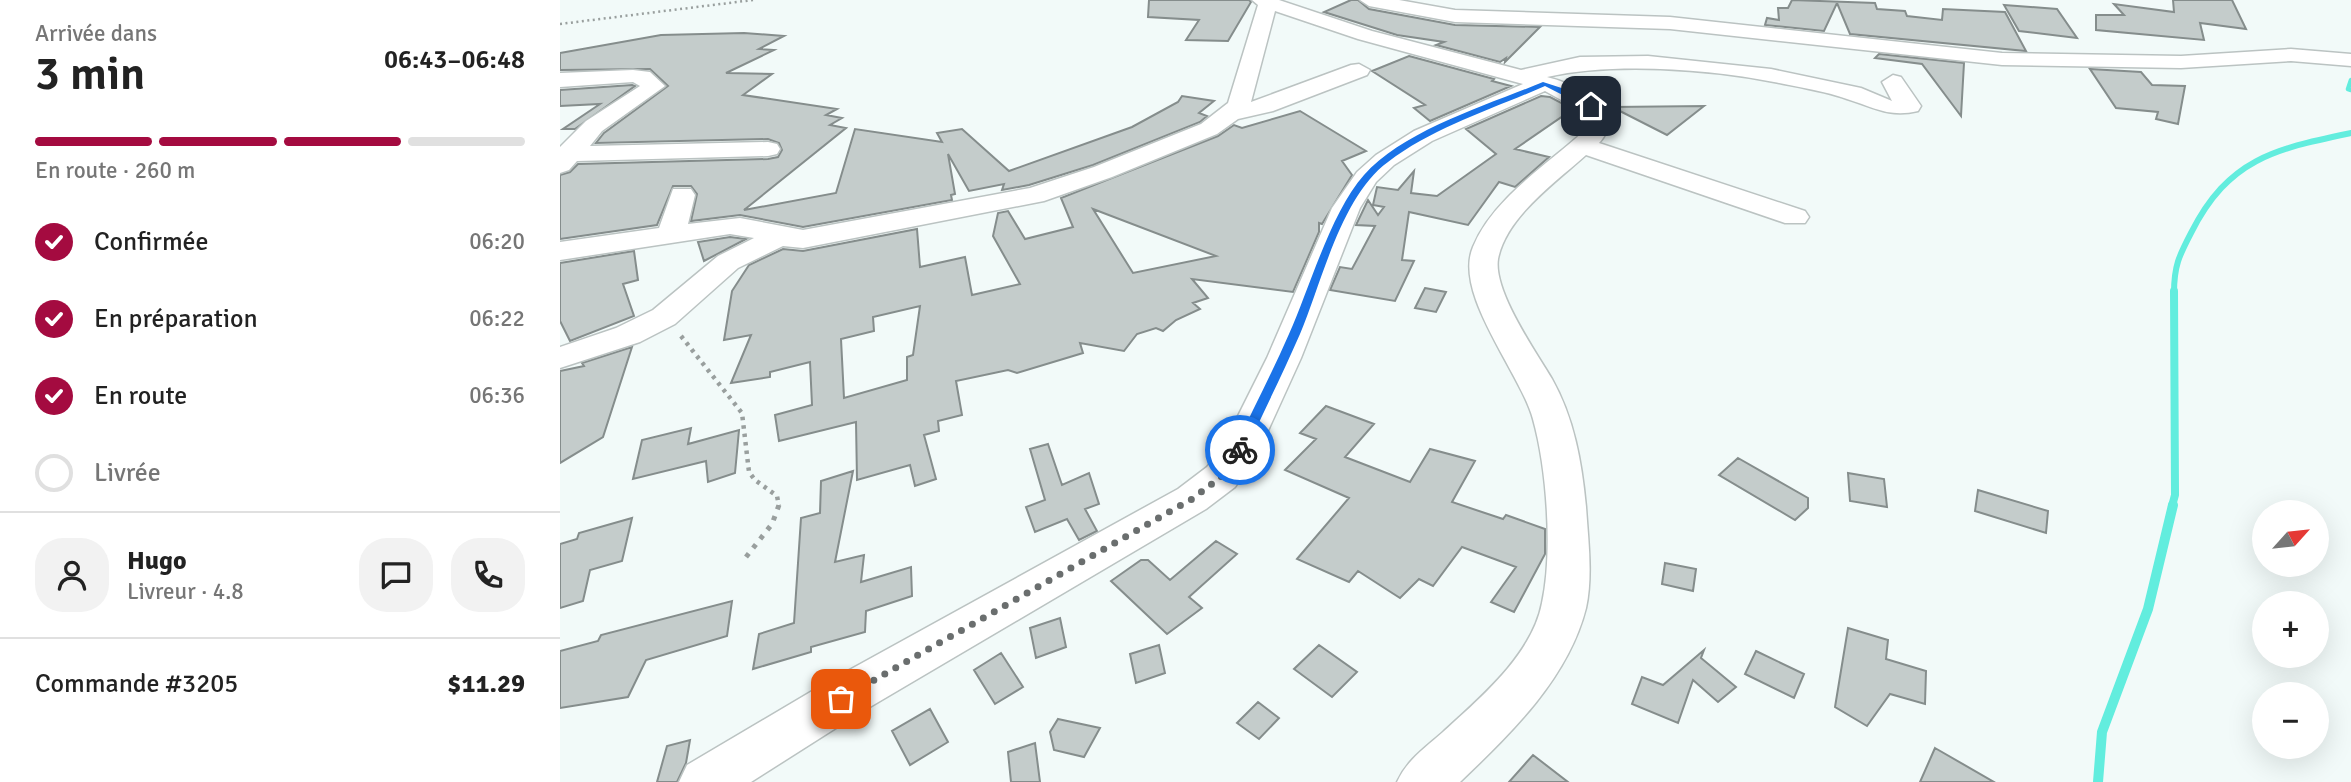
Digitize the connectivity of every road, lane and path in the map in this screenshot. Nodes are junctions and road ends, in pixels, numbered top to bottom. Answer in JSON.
{"nodes":[{"id":1,"x":753,"y":0,"type":"edge"},
{"id":2,"x":1369,"y":0,"type":"edge"},
{"id":3,"x":1265,"y":2,"type":"edge"},
{"id":4,"x":560,"y":24,"type":"edge"},
{"id":5,"x":2351,"y":60,"type":"edge"},
{"id":6,"x":1359,"y":70,"type":"dead end"},
{"id":7,"x":560,"y":80,"type":"edge"},
{"id":8,"x":1534,"y":80,"type":"junction"},
{"id":9,"x":1893,"y":82,"type":"dead end"},
{"id":10,"x":1234,"y":113,"type":"junction"},
{"id":11,"x":1583,"y":146,"type":"junction"},
{"id":12,"x":768,"y":149,"type":"dead end"},
{"id":13,"x":564,"y":157,"type":"edge"},
{"id":14,"x":682,"y":195,"type":"dead end"},
{"id":15,"x":1795,"y":217,"type":"dead end"},
{"id":16,"x":671,"y":236,"type":"junction"},
{"id":17,"x":776,"y":238,"type":"junction"},
{"id":18,"x":560,"y":251,"type":"edge"},
{"id":19,"x":664,"y":317,"type":"junction"},
{"id":20,"x":560,"y":358,"type":"edge"},
{"id":21,"x":746,"y":557,"type":"dead end"},
{"id":22,"x":705,"y":782,"type":"edge"},
{"id":23,"x":1423,"y":782,"type":"edge"}],
"edges":[{"from":1,"to":4,"type":"path"},
{"from":2,"to":5,"type":"street"},
{"from":3,"to":8,"type":"street"},
{"from":3,"to":10,"type":"street"},
{"from":6,"to":10,"type":"street"},
{"from":7,"to":13,"type":"street"},
{"from":8,"to":9,"type":"street"},
{"from":8,"to":11,"type":"street"},
{"from":8,"to":22,"type":"street"},
{"from":10,"to":17,"type":"street"},
{"from":11,"to":15,"type":"street"},
{"from":11,"to":23,"type":"street"},
{"from":12,"to":13,"type":"street"},
{"from":14,"to":16,"type":"street"},
{"from":16,"to":17,"type":"street"},
{"from":16,"to":18,"type":"street"},
{"from":17,"to":19,"type":"street"},
{"from":19,"to":20,"type":"street"},
{"from":19,"to":21,"type":"path"}]}
